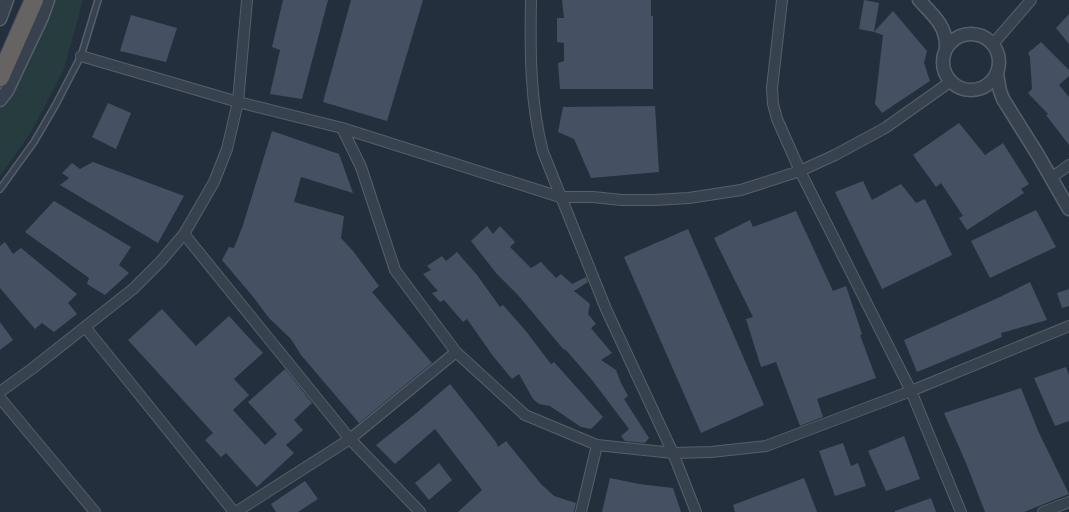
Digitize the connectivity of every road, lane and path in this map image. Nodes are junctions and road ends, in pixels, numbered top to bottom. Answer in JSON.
{"nodes":[{"id":1,"x":7,"y":0,"type":"edge"},
{"id":2,"x":20,"y":0,"type":"edge"},
{"id":3,"x":34,"y":0,"type":"edge"},
{"id":4,"x":48,"y":0,"type":"edge"},
{"id":5,"x":98,"y":0,"type":"edge"},
{"id":6,"x":247,"y":0,"type":"edge"},
{"id":7,"x":531,"y":0,"type":"edge"},
{"id":8,"x":782,"y":0,"type":"edge"},
{"id":9,"x":919,"y":0,"type":"edge"},
{"id":10,"x":1031,"y":0,"type":"edge"},
{"id":11,"x":0,"y":19,"type":"edge"},
{"id":12,"x":939,"y":22,"type":"junction"},
{"id":13,"x":965,"y":34,"type":"junction"},
{"id":14,"x":993,"y":44,"type":"junction"},
{"id":15,"x":946,"y":47,"type":"junction"},
{"id":16,"x":0,"y":48,"type":"edge"},
{"id":17,"x":81,"y":56,"type":"junction"},
{"id":18,"x":997,"y":74,"type":"junction"},
{"id":19,"x":0,"y":77,"type":"edge"},
{"id":20,"x":950,"y":82,"type":"junction"},
{"id":21,"x":978,"y":90,"type":"junction"},
{"id":22,"x":0,"y":100,"type":"edge"},
{"id":23,"x":238,"y":102,"type":"junction"},
{"id":24,"x":1008,"y":107,"type":"junction"},
{"id":25,"x":342,"y":128,"type":"junction"},
{"id":26,"x":1069,"y":166,"type":"edge"},
{"id":27,"x":800,"y":171,"type":"junction"},
{"id":28,"x":1051,"y":178,"type":"junction"},
{"id":29,"x":0,"y":188,"type":"edge"},
{"id":30,"x":560,"y":197,"type":"junction"},
{"id":31,"x":1069,"y":209,"type":"edge"},
{"id":32,"x":184,"y":234,"type":"junction"},
{"id":33,"x":1069,"y":326,"type":"edge"},
{"id":34,"x":85,"y":327,"type":"junction"},
{"id":35,"x":456,"y":352,"type":"junction"},
{"id":36,"x":911,"y":391,"type":"junction"},
{"id":37,"x":0,"y":392,"type":"edge"},
{"id":38,"x":0,"y":398,"type":"edge"},
{"id":39,"x":350,"y":439,"type":"junction"},
{"id":40,"x":597,"y":445,"type":"junction"},
{"id":41,"x":673,"y":454,"type":"junction"},
{"id":42,"x":1065,"y":506,"type":"edge"},
{"id":43,"x":94,"y":512,"type":"edge"},
{"id":44,"x":235,"y":512,"type":"edge"},
{"id":45,"x":420,"y":512,"type":"edge"},
{"id":46,"x":581,"y":512,"type":"edge"},
{"id":47,"x":696,"y":512,"type":"edge"},
{"id":48,"x":961,"y":512,"type":"edge"},
{"id":49,"x":1043,"y":512,"type":"edge"}],
"edges":[{"from":1,"to":11,"type":"street"},
{"from":2,"to":16,"type":"highway"},
{"from":3,"to":19,"type":"highway"},
{"from":4,"to":22,"type":"street"},
{"from":5,"to":17,"type":"lane"},
{"from":6,"to":23,"type":"street"},
{"from":7,"to":30,"type":"street"},
{"from":8,"to":27,"type":"street"},
{"from":9,"to":12,"type":"street"},
{"from":10,"to":14,"type":"street"},
{"from":12,"to":13,"type":"street"},
{"from":12,"to":15,"type":"street"},
{"from":13,"to":14,"type":"street"},
{"from":13,"to":15,"type":"street"},
{"from":14,"to":18,"type":"street"},
{"from":15,"to":20,"type":"street"},
{"from":17,"to":23,"type":"street"},
{"from":17,"to":29,"type":"lane"},
{"from":18,"to":21,"type":"street"},
{"from":18,"to":24,"type":"street"},
{"from":20,"to":21,"type":"street"},
{"from":20,"to":27,"type":"street"},
{"from":21,"to":24,"type":"street"},
{"from":23,"to":25,"type":"street"},
{"from":23,"to":32,"type":"street"},
{"from":24,"to":28,"type":"street"},
{"from":25,"to":30,"type":"street"},
{"from":25,"to":35,"type":"street"},
{"from":26,"to":28,"type":"street"},
{"from":27,"to":30,"type":"street"},
{"from":27,"to":36,"type":"street"},
{"from":28,"to":31,"type":"street"},
{"from":30,"to":41,"type":"street"},
{"from":32,"to":34,"type":"street"},
{"from":32,"to":39,"type":"street"},
{"from":33,"to":36,"type":"street"},
{"from":34,"to":37,"type":"street"},
{"from":34,"to":44,"type":"street"},
{"from":35,"to":39,"type":"street"},
{"from":35,"to":40,"type":"street"},
{"from":36,"to":41,"type":"street"},
{"from":36,"to":48,"type":"street"},
{"from":38,"to":43,"type":"street"},
{"from":39,"to":44,"type":"street"},
{"from":39,"to":45,"type":"street"},
{"from":40,"to":41,"type":"street"},
{"from":40,"to":46,"type":"street"},
{"from":41,"to":47,"type":"street"},
{"from":42,"to":49,"type":"street"}]}
